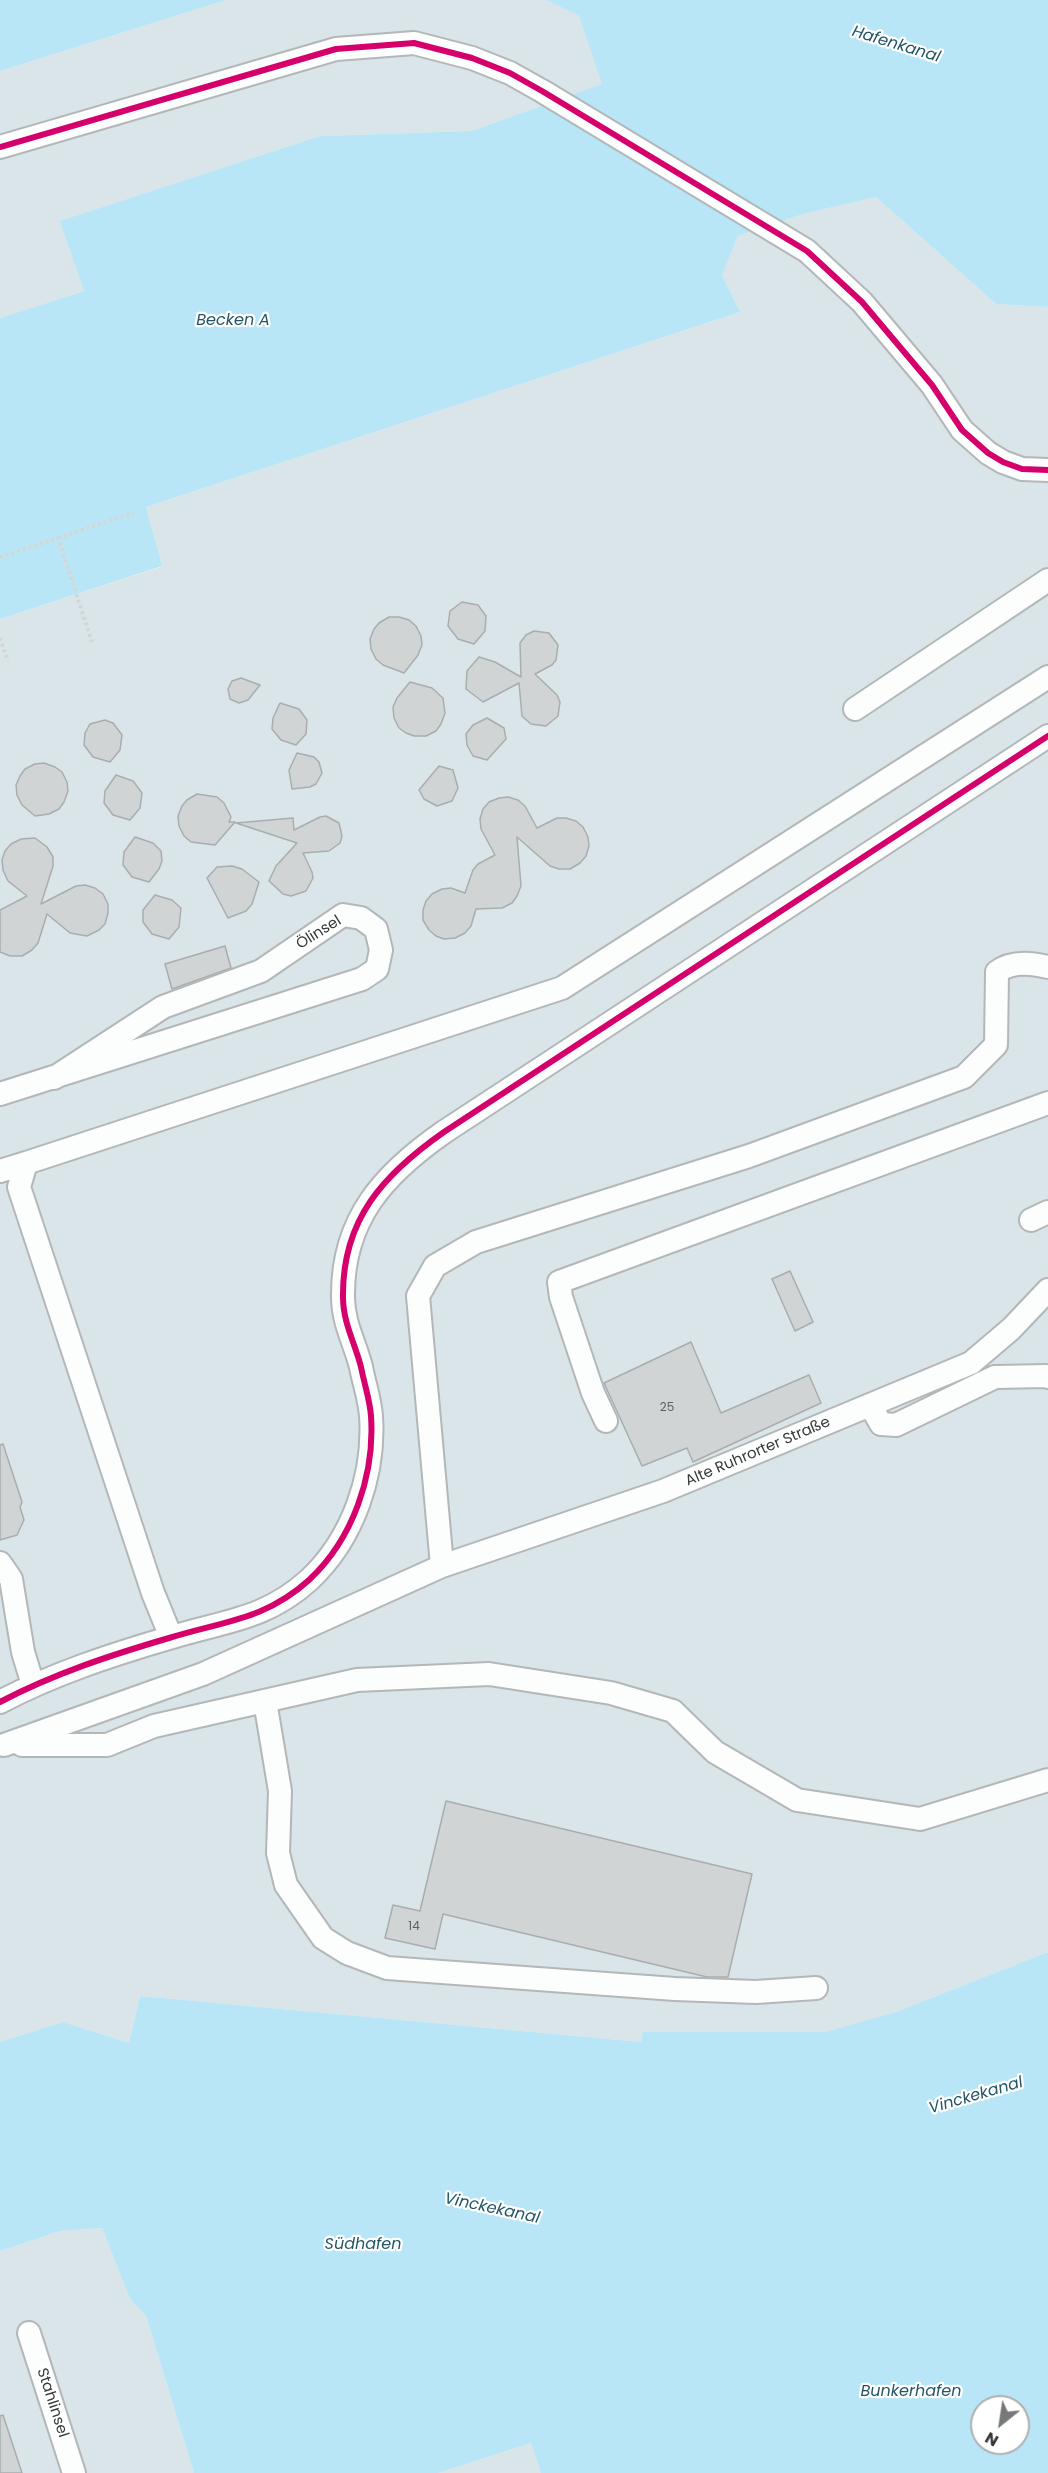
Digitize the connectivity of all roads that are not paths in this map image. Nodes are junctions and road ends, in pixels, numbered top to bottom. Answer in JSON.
{"nodes":[{"id":1,"x":0,"y":147,"type":"edge"},
{"id":2,"x":1048,"y":470,"type":"edge"},
{"id":3,"x":1048,"y":580,"type":"edge"},
{"id":4,"x":1048,"y":677,"type":"edge"},
{"id":5,"x":855,"y":709,"type":"dead end"},
{"id":6,"x":1048,"y":736,"type":"edge"},
{"id":7,"x":1048,"y":967,"type":"edge"},
{"id":8,"x":54,"y":1078,"type":"junction"},
{"id":9,"x":0,"y":1094,"type":"edge"},
{"id":10,"x":1048,"y":1103,"type":"edge"},
{"id":11,"x":26,"y":1163,"type":"junction"},
{"id":12,"x":0,"y":1171,"type":"edge"},
{"id":13,"x":1048,"y":1290,"type":"edge"},
{"id":14,"x":1048,"y":1377,"type":"edge"},
{"id":15,"x":870,"y":1405,"type":"junction"},
{"id":16,"x":606,"y":1421,"type":"dead end"},
{"id":17,"x":0,"y":1563,"type":"edge"},
{"id":18,"x":442,"y":1566,"type":"junction"},
{"id":19,"x":171,"y":1637,"type":"junction"},
{"id":20,"x":33,"y":1685,"type":"junction"},
{"id":21,"x":265,"y":1701,"type":"junction"},
{"id":22,"x":0,"y":1702,"type":"edge"},
{"id":23,"x":2,"y":1744,"type":"edge"},
{"id":24,"x":1048,"y":1780,"type":"edge"},
{"id":25,"x":816,"y":1988,"type":"dead end"},
{"id":26,"x":29,"y":2333,"type":"dead end"},
{"id":27,"x":74,"y":2473,"type":"edge"}],
"edges":[{"from":1,"to":2,"type":"street"},
{"from":3,"to":5,"type":"street"},
{"from":4,"to":11,"type":"street"},
{"from":6,"to":19,"type":"street"},
{"from":7,"to":18,"type":"street"},
{"from":8,"to":8,"type":"street","name":"Ölinsel"},
{"from":8,"to":9,"type":"street","name":"Ölinsel"},
{"from":10,"to":16,"type":"street"},
{"from":11,"to":12,"type":"street"},
{"from":11,"to":19,"type":"street"},
{"from":13,"to":15,"type":"street","name":"Alte Ruhrorter Straße"},
{"from":14,"to":15,"type":"street"},
{"from":15,"to":18,"type":"street","name":"Alte Ruhrorter Straße"},
{"from":17,"to":20,"type":"street"},
{"from":18,"to":23,"type":"street","name":"Alte Ruhrorter Straße"},
{"from":19,"to":20,"type":"street"},
{"from":20,"to":22,"type":"street"},
{"from":21,"to":23,"type":"street"},
{"from":21,"to":24,"type":"street"},
{"from":21,"to":25,"type":"street"},
{"from":26,"to":27,"type":"street","name":"Stahlinsel"}]}
